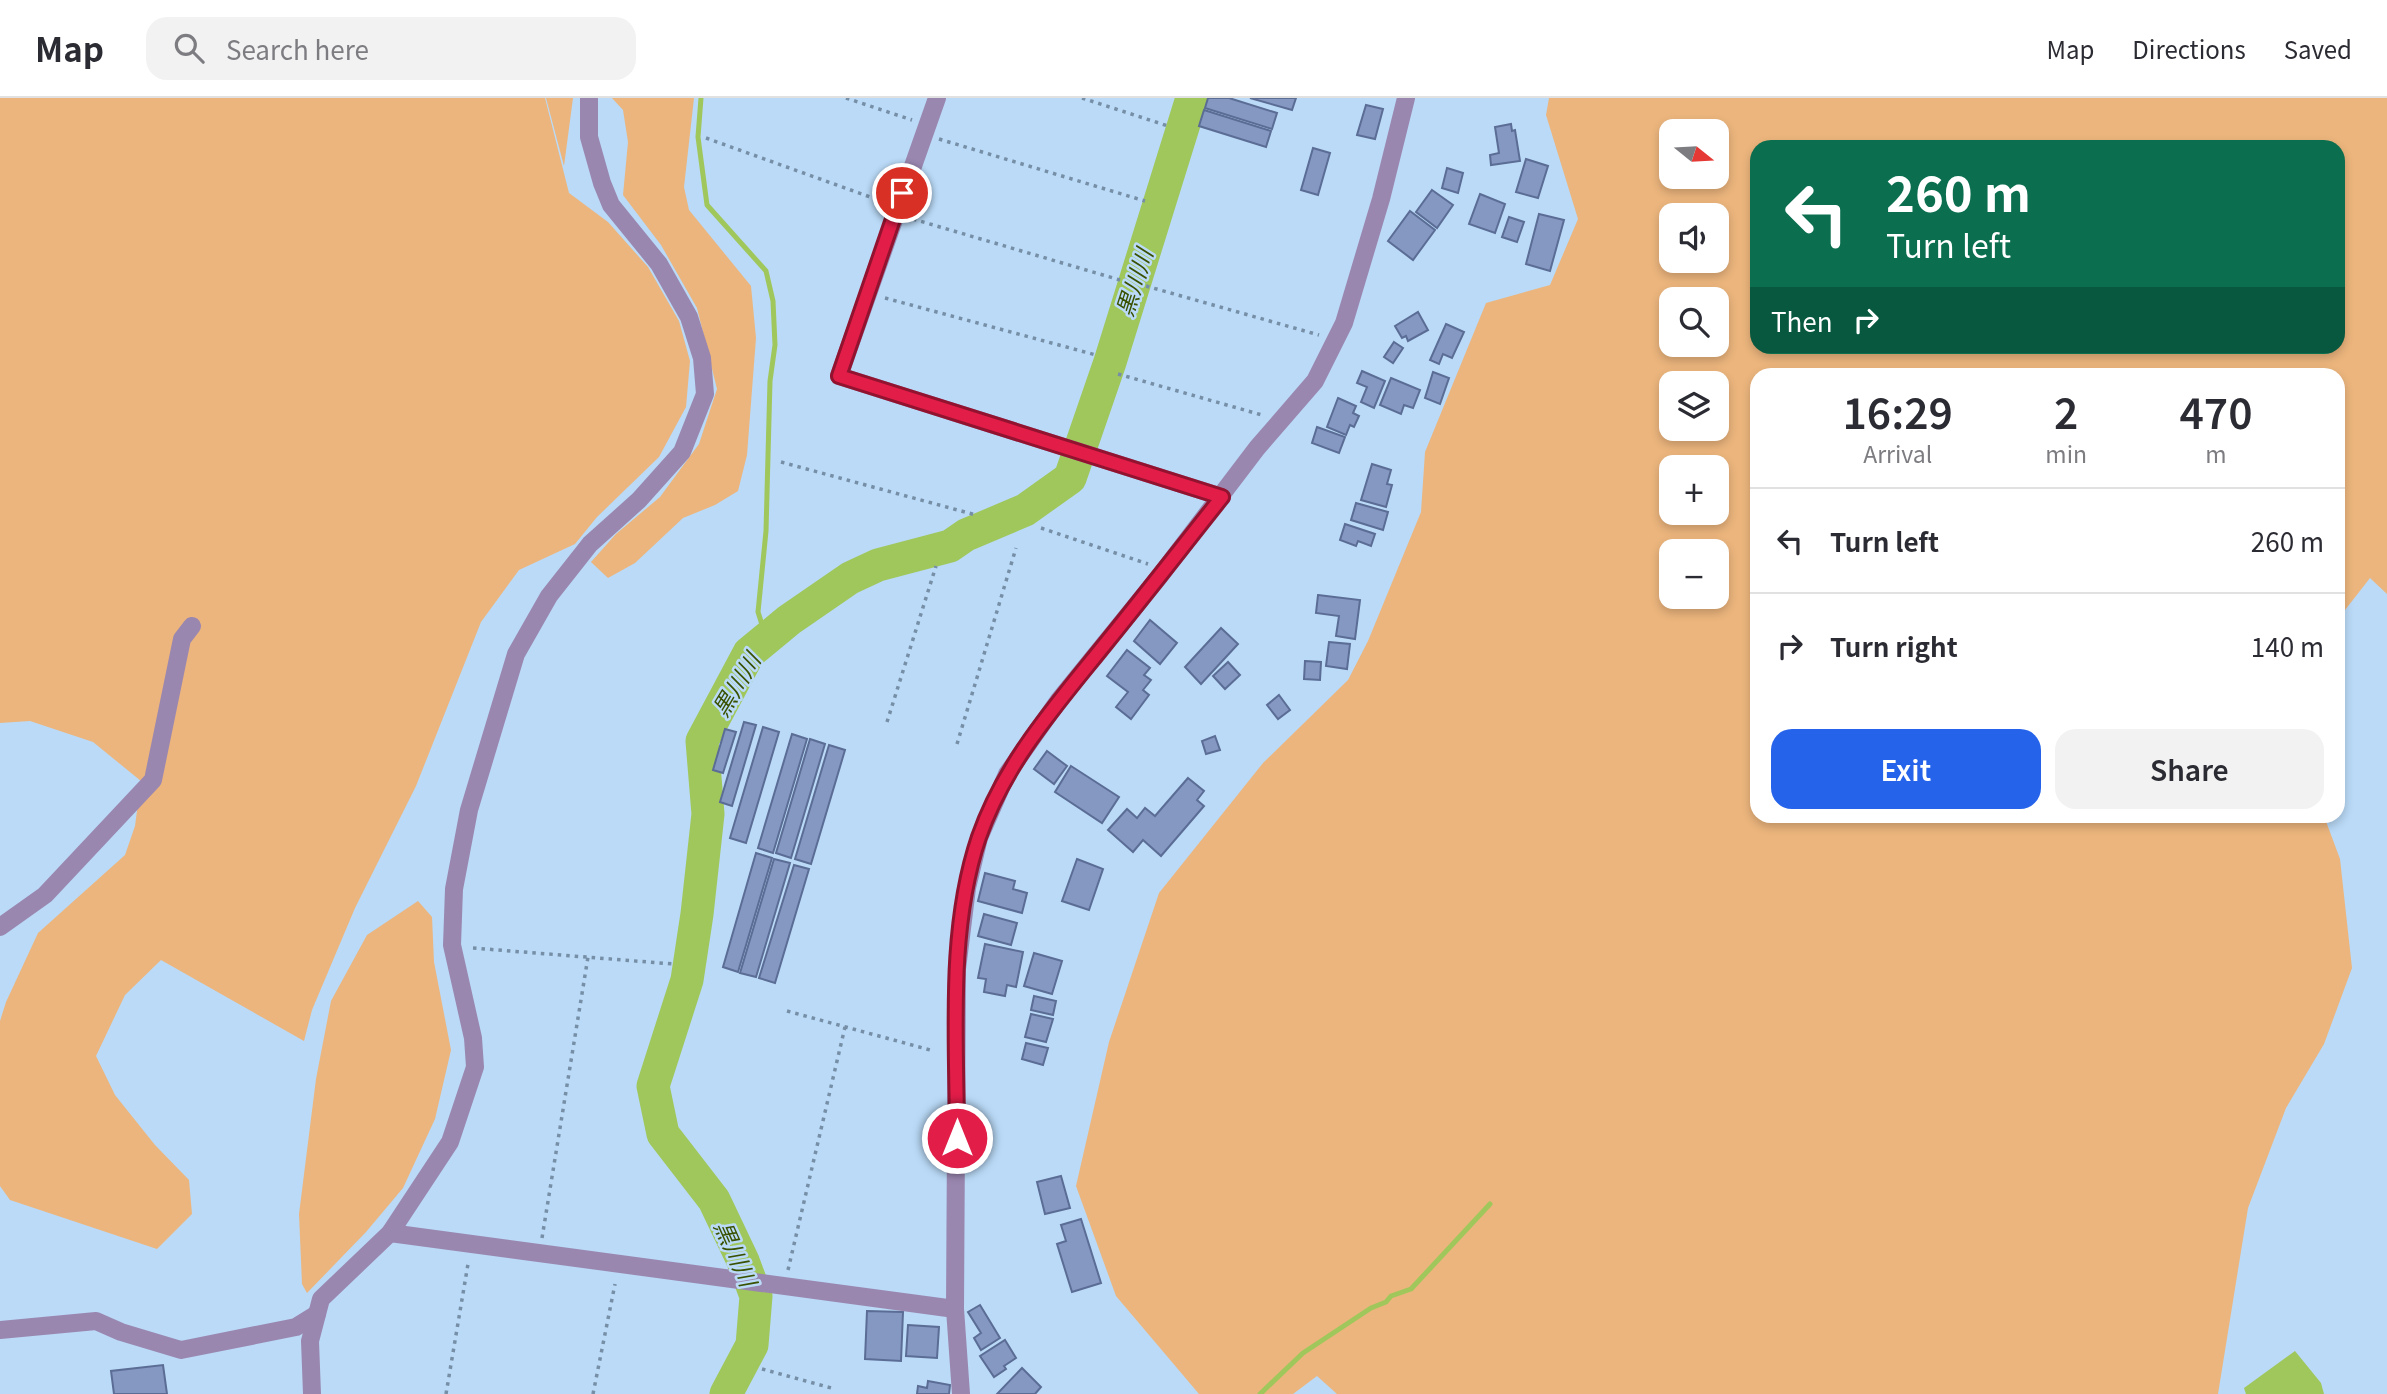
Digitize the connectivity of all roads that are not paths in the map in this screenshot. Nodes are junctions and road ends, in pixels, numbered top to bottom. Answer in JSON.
{"nodes":[{"id":1,"x":589,"y":98,"type":"edge"},
{"id":2,"x":937,"y":98,"type":"edge"},
{"id":3,"x":1406,"y":98,"type":"edge"},
{"id":4,"x":1222,"y":497,"type":"junction"},
{"id":5,"x":192,"y":626,"type":"dead end"},
{"id":6,"x":0,"y":927,"type":"edge"},
{"id":7,"x":390,"y":1233,"type":"junction"},
{"id":8,"x":956,"y":1309,"type":"junction"},
{"id":9,"x":317,"y":1314,"type":"junction"},
{"id":10,"x":0,"y":1330,"type":"edge"},
{"id":11,"x":312,"y":1394,"type":"edge"},
{"id":12,"x":961,"y":1394,"type":"edge"}],
"edges":[{"from":1,"to":7,"type":"street"},
{"from":2,"to":4,"type":"street"},
{"from":3,"to":4,"type":"street"},
{"from":4,"to":8,"type":"street"},
{"from":5,"to":6,"type":"street"},
{"from":7,"to":8,"type":"street"},
{"from":7,"to":9,"type":"street"},
{"from":8,"to":12,"type":"street"},
{"from":9,"to":10,"type":"street"},
{"from":9,"to":11,"type":"street"}]}
